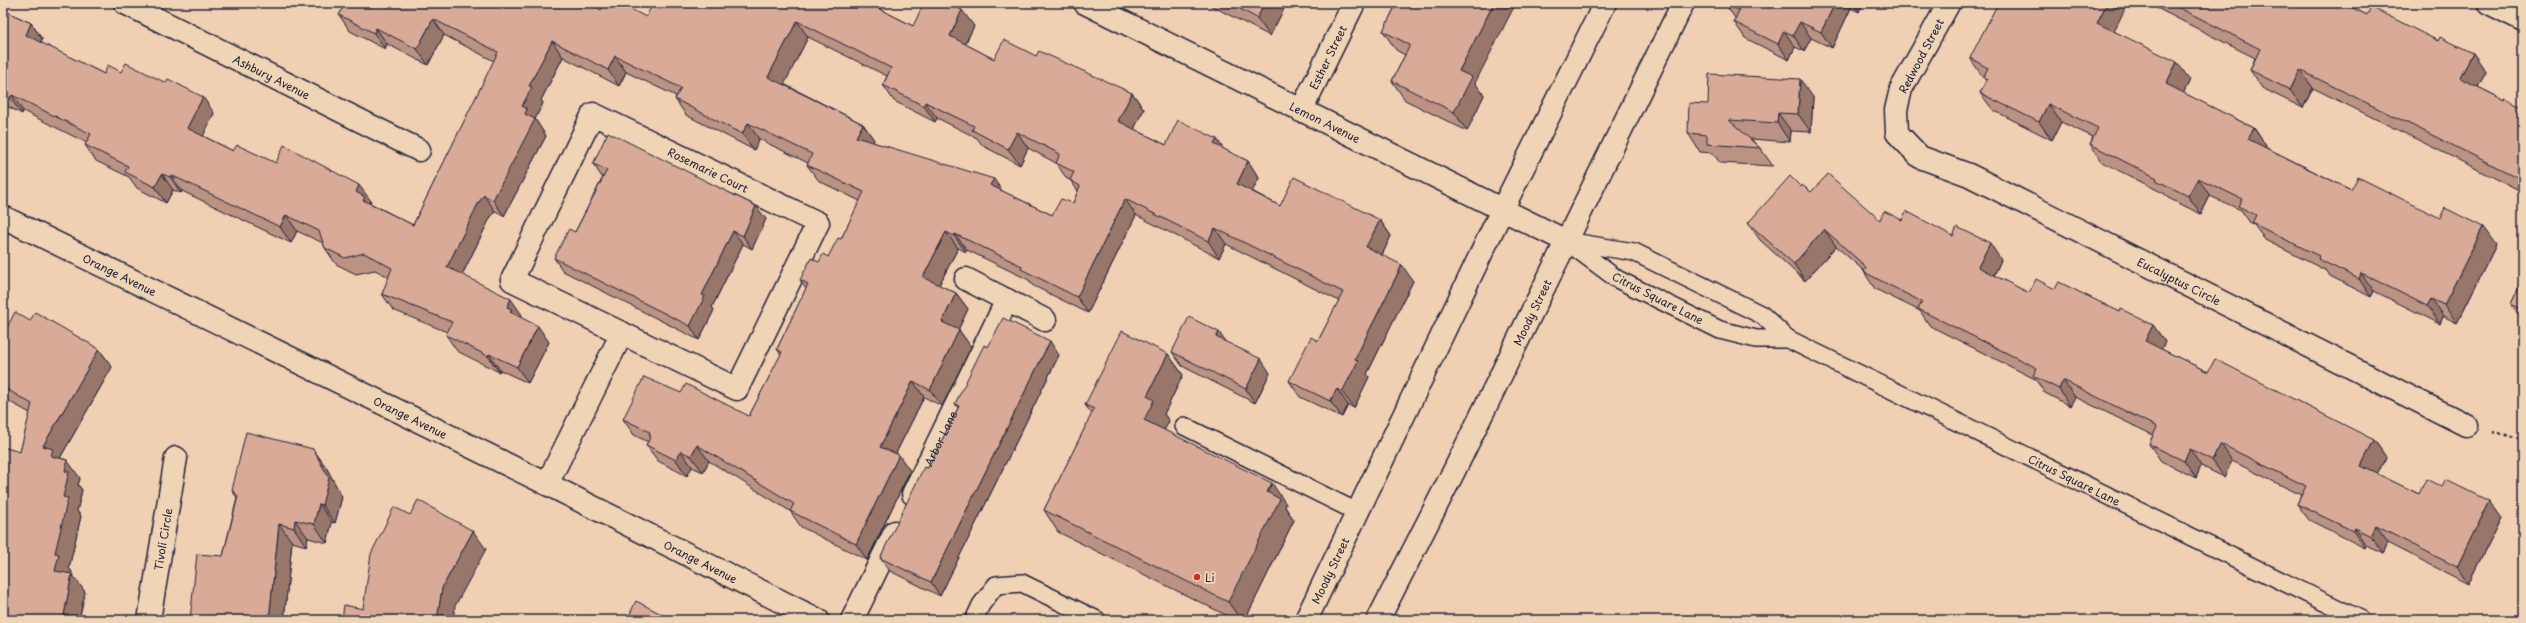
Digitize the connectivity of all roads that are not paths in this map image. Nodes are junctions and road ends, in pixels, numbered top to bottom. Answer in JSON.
{"nodes":[{"id":1,"x":125,"y":3,"type":"edge"},
{"id":2,"x":1085,"y":3,"type":"edge"},
{"id":3,"x":1354,"y":3,"type":"edge"},
{"id":4,"x":1605,"y":3,"type":"edge"},
{"id":5,"x":1683,"y":3,"type":"edge"},
{"id":6,"x":1949,"y":3,"type":"edge"},
{"id":7,"x":2489,"y":3,"type":"edge"},
{"id":8,"x":2523,"y":20,"type":"edge"},
{"id":9,"x":1300,"y":111,"type":"junction"},
{"id":10,"x":1897,"y":133,"type":"joint"},
{"id":11,"x":419,"y":150,"type":"dead end"},
{"id":12,"x":1502,"y":210,"type":"junction"},
{"id":13,"x":3,"y":217,"type":"edge"},
{"id":14,"x":1566,"y":241,"type":"junction"},
{"id":15,"x":966,"y":279,"type":"dead end"},
{"id":16,"x":1007,"y":300,"type":"junction"},
{"id":17,"x":1045,"y":320,"type":"dead end"},
{"id":18,"x":622,"y":333,"type":"junction"},
{"id":19,"x":1788,"y":339,"type":"junction"},
{"id":20,"x":2466,"y":425,"type":"dead end"},
{"id":21,"x":1184,"y":426,"type":"dead end"},
{"id":22,"x":176,"y":458,"type":"dead end"},
{"id":23,"x":547,"y":484,"type":"junction"},
{"id":24,"x":1357,"y":512,"type":"junction"},
{"id":25,"x":149,"y":620,"type":"edge"},
{"id":26,"x":818,"y":620,"type":"edge"},
{"id":27,"x":852,"y":620,"type":"edge"},
{"id":28,"x":974,"y":620,"type":"edge"},
{"id":29,"x":1097,"y":620,"type":"edge"},
{"id":30,"x":1306,"y":620,"type":"edge"},
{"id":31,"x":1378,"y":620,"type":"edge"},
{"id":32,"x":2361,"y":620,"type":"edge"}],
"edges":[{"from":1,"to":11,"type":"street","name":"Ashbury Avenue"},
{"from":2,"to":9,"type":"street","name":"Lemon Avenue"},
{"from":3,"to":9,"type":"street","name":"Esther Street"},
{"from":4,"to":12,"type":"street","name":"Moody Street"},
{"from":5,"to":14,"type":"street","name":"Moody Street"},
{"from":6,"to":10,"type":"street","name":"Redwood Street"},
{"from":7,"to":8,"type":"street"},
{"from":9,"to":12,"type":"street","name":"Lemon Avenue"},
{"from":10,"to":20,"type":"street","name":"Eucalyptus Circle"},
{"from":12,"to":14,"type":"street","name":"Lemon Avenue"},
{"from":12,"to":24,"type":"street","name":"Moody Street"},
{"from":13,"to":23,"type":"street","name":"Orange Avenue"},
{"from":14,"to":19,"type":"lane","name":"Citrus Square Lane"},
{"from":14,"to":19,"type":"lane","name":"Citrus Square Lane"},
{"from":14,"to":31,"type":"street","name":"Moody Street"},
{"from":15,"to":16,"type":"street"},
{"from":16,"to":17,"type":"street"},
{"from":16,"to":27,"type":"street","name":"Arbor Lane"},
{"from":18,"to":18,"type":"street","name":"Rosemarie Court"},
{"from":18,"to":23,"type":"street"},
{"from":19,"to":32,"type":"lane","name":"Citrus Square Lane"},
{"from":21,"to":24,"type":"lane"},
{"from":22,"to":25,"type":"street","name":"Tivoli Circle"},
{"from":23,"to":26,"type":"street","name":"Orange Avenue"},
{"from":24,"to":30,"type":"street","name":"Moody Street"},
{"from":28,"to":29,"type":"lane"}]}
